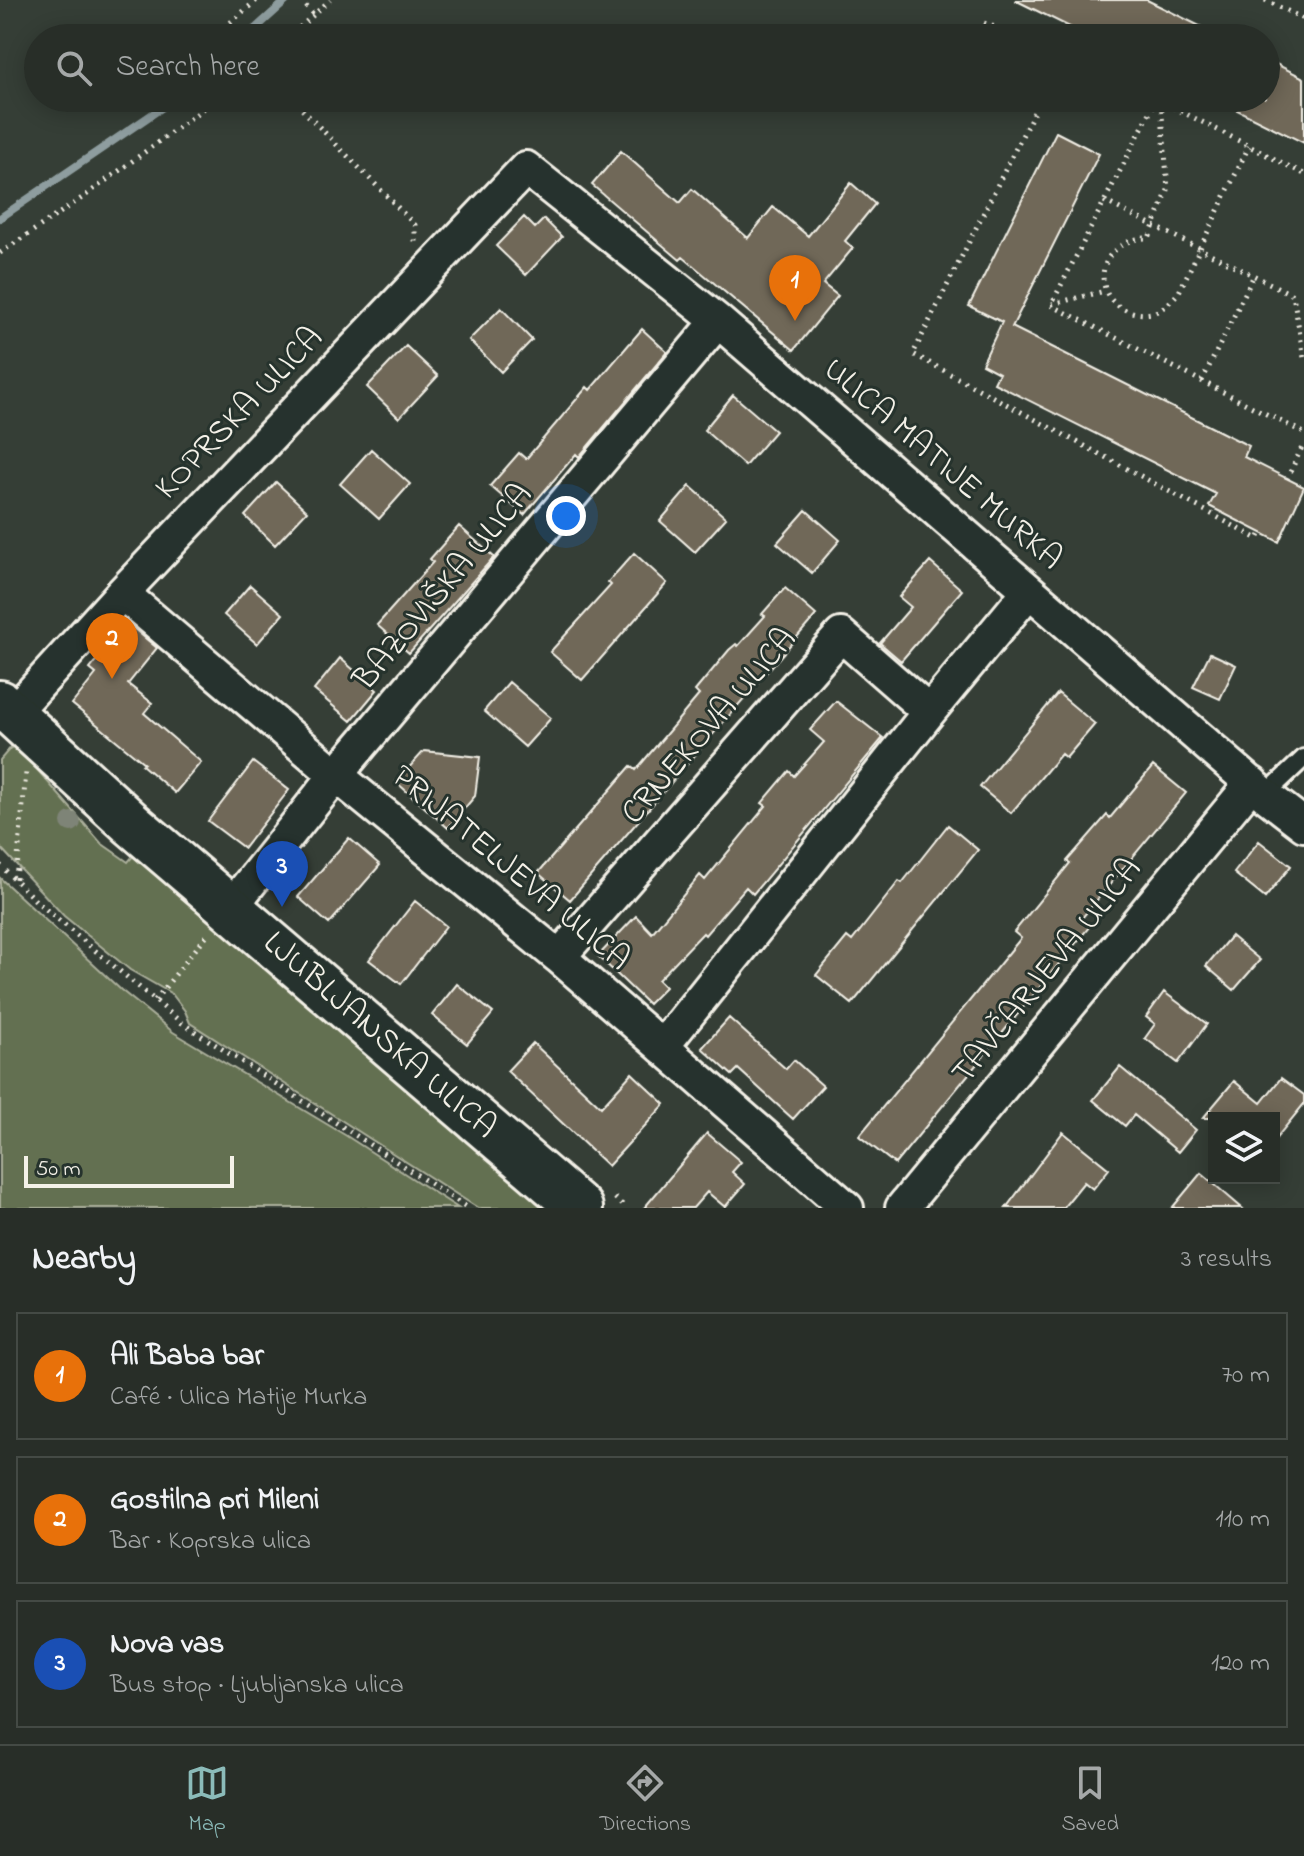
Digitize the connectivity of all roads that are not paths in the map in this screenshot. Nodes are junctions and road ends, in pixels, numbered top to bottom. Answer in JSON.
{"nodes":[{"id":1,"x":526,"y":168,"type":"joint"},
{"id":2,"x":718,"y":321,"type":"junction"},
{"id":3,"x":1029,"y":591,"type":"junction"},
{"id":4,"x":122,"y":593,"type":"junction"},
{"id":5,"x":929,"y":712,"type":"junction"},
{"id":6,"x":4,"y":714,"type":"edge"},
{"id":7,"x":1304,"y":758,"type":"edge"},
{"id":8,"x":336,"y":775,"type":"junction"},
{"id":9,"x":1259,"y":789,"type":"junction"},
{"id":10,"x":1304,"y":825,"type":"edge"},
{"id":11,"x":231,"y":907,"type":"junction"},
{"id":12,"x":559,"y":957,"type":"junction"},
{"id":13,"x":662,"y":1047,"type":"junction"},
{"id":14,"x":905,"y":1207,"type":"edge"},
{"id":15,"x":580,"y":1208,"type":"edge"},
{"id":16,"x":847,"y":1208,"type":"edge"}],
"edges":[{"from":1,"to":2,"type":"street","name":"ULICA MATIJE MURKA"},
{"from":1,"to":4,"type":"street","name":"KOPRSKA ULICA"},
{"from":2,"to":3,"type":"street","name":"ULICA MATIJE MURKA"},
{"from":2,"to":8,"type":"street","name":"BAZOVIŠKA ULICA"},
{"from":3,"to":5,"type":"street"},
{"from":3,"to":9,"type":"street","name":"ULICA MATIJE MURKA"},
{"from":4,"to":6,"type":"street","name":"KOPRSKA ULICA"},
{"from":4,"to":8,"type":"street","name":"PRIJATELJEVA ULICA"},
{"from":5,"to":12,"type":"street","name":"CRNEKOVA ULICA"},
{"from":5,"to":13,"type":"street"},
{"from":6,"to":11,"type":"street","name":"LJUBLJANSKA ULICA"},
{"from":7,"to":9,"type":"lane"},
{"from":8,"to":11,"type":"street","name":"BAZOVIŠKA ULICA"},
{"from":8,"to":12,"type":"street","name":"PRIJATELJEVA ULICA"},
{"from":9,"to":10,"type":"street","name":"ULICA MATIJE MURKA"},
{"from":9,"to":14,"type":"street","name":"TAVČARJEVA ULICA"},
{"from":11,"to":15,"type":"street","name":"LJUBLJANSKA ULICA"},
{"from":12,"to":13,"type":"street","name":"PRIJATELJEVA ULICA"},
{"from":13,"to":16,"type":"street","name":"PRIJATELJEVA ULICA"}]}
